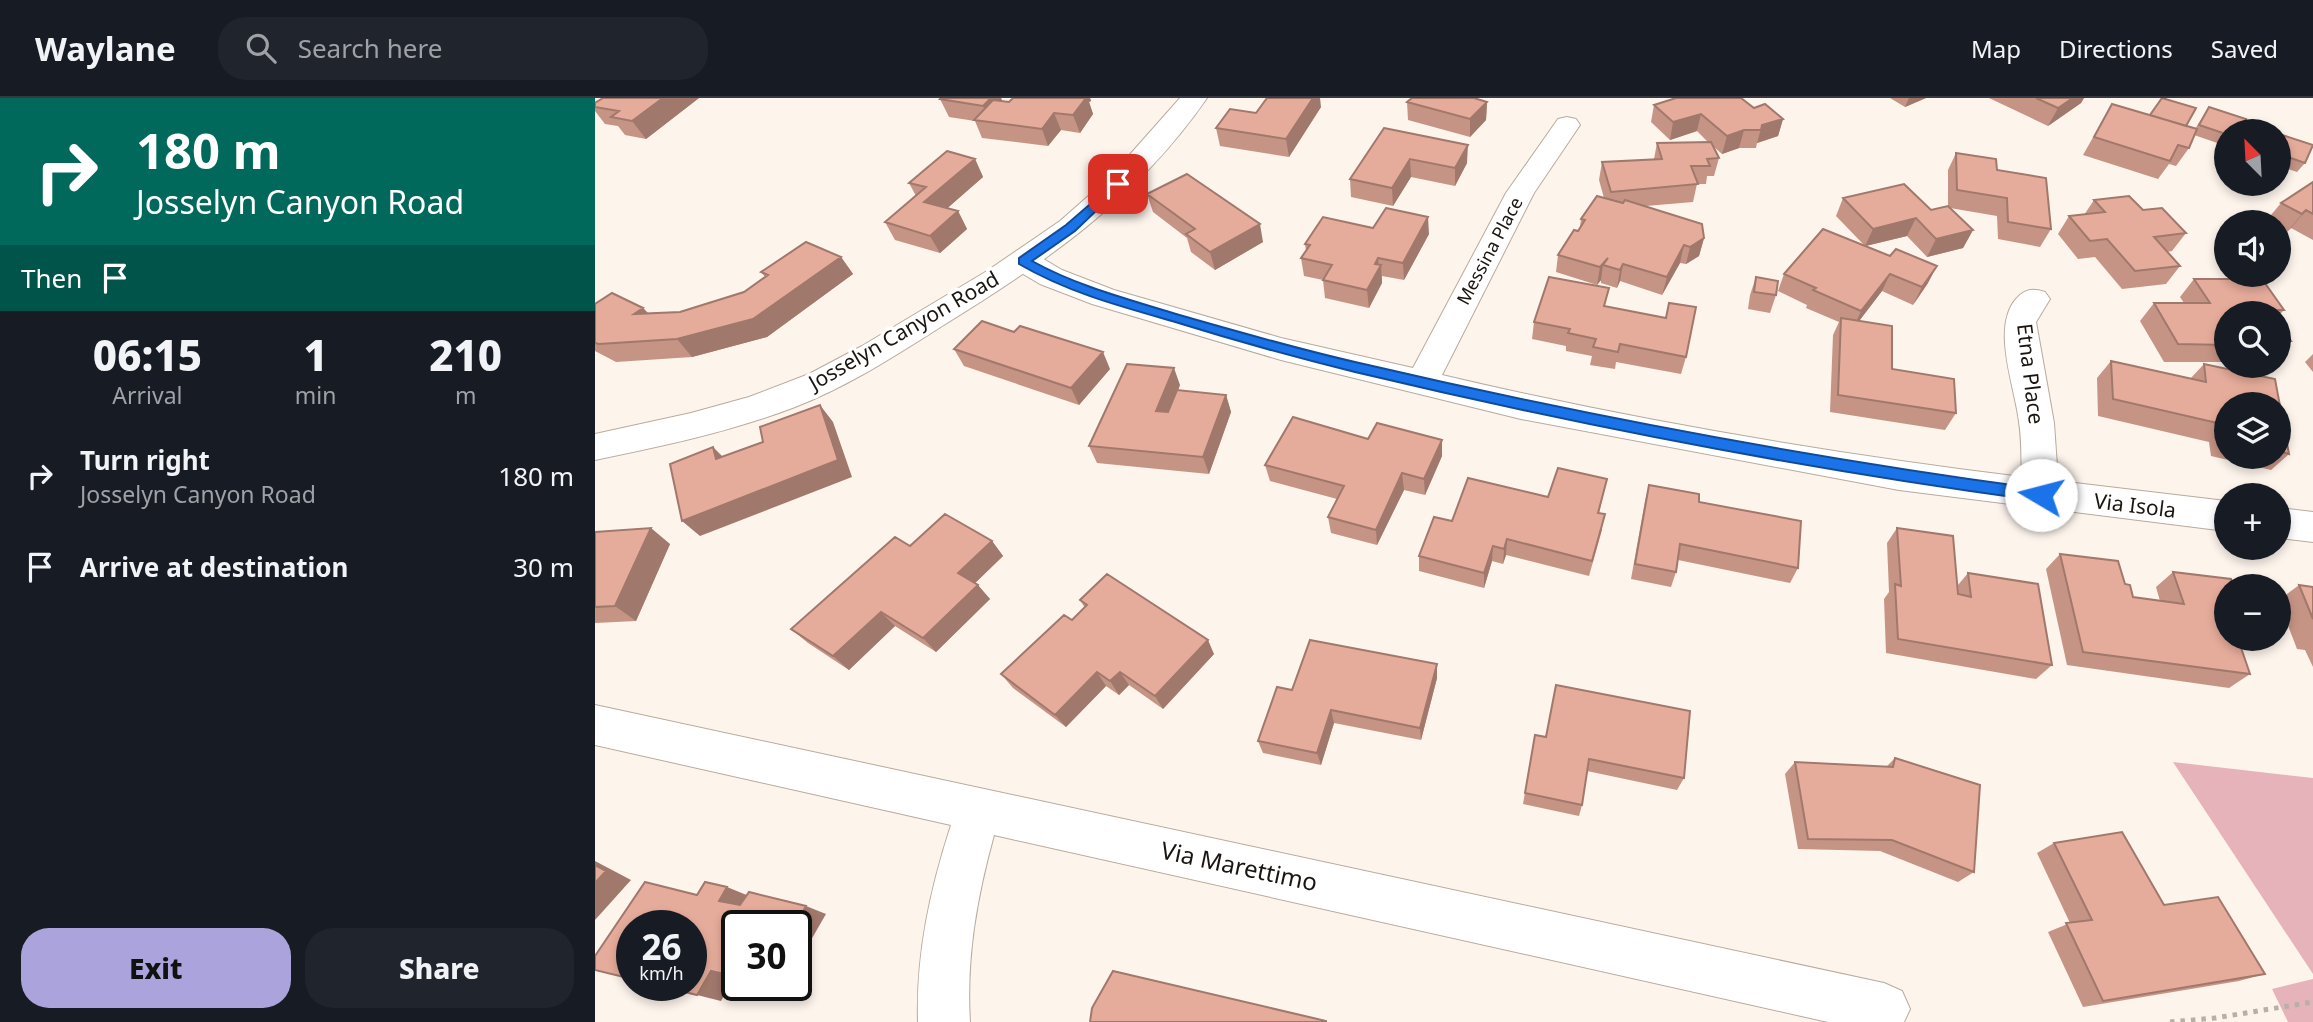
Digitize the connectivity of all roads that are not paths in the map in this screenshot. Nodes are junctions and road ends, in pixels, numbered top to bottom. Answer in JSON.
{"nodes":[{"id":1,"x":1194,"y":98,"type":"edge"},
{"id":2,"x":1567,"y":125,"type":"dead end"},
{"id":3,"x":1024,"y":261,"type":"junction"},
{"id":4,"x":2034,"y":299,"type":"dead end"},
{"id":5,"x":1422,"y":382,"type":"junction"},
{"id":6,"x":595,"y":447,"type":"edge"},
{"id":7,"x":2041,"y":495,"type":"junction"},
{"id":8,"x":2214,"y":515,"type":"edge"},
{"id":9,"x":2291,"y":524,"type":"edge"},
{"id":10,"x":2313,"y":527,"type":"edge"},
{"id":11,"x":595,"y":725,"type":"edge"},
{"id":12,"x":979,"y":809,"type":"junction"},
{"id":13,"x":1884,"y":1009,"type":"dead end"},
{"id":14,"x":944,"y":1022,"type":"edge"}],
"edges":[{"from":1,"to":3,"type":"street","name":"Josselyn Canyon Road"},
{"from":2,"to":5,"type":"street","name":"Messina Place"},
{"from":3,"to":5,"type":"street","name":"Via Isola"},
{"from":3,"to":6,"type":"street","name":"Josselyn Canyon Road"},
{"from":4,"to":7,"type":"street","name":"Etna Place"},
{"from":5,"to":7,"type":"street","name":"Via Isola"},
{"from":7,"to":8,"type":"street","name":"Via Isola"},
{"from":9,"to":10,"type":"street"},
{"from":11,"to":12,"type":"street","name":"Via Marettimo"},
{"from":12,"to":13,"type":"street","name":"Via Marettimo"},
{"from":12,"to":14,"type":"street"}]}
